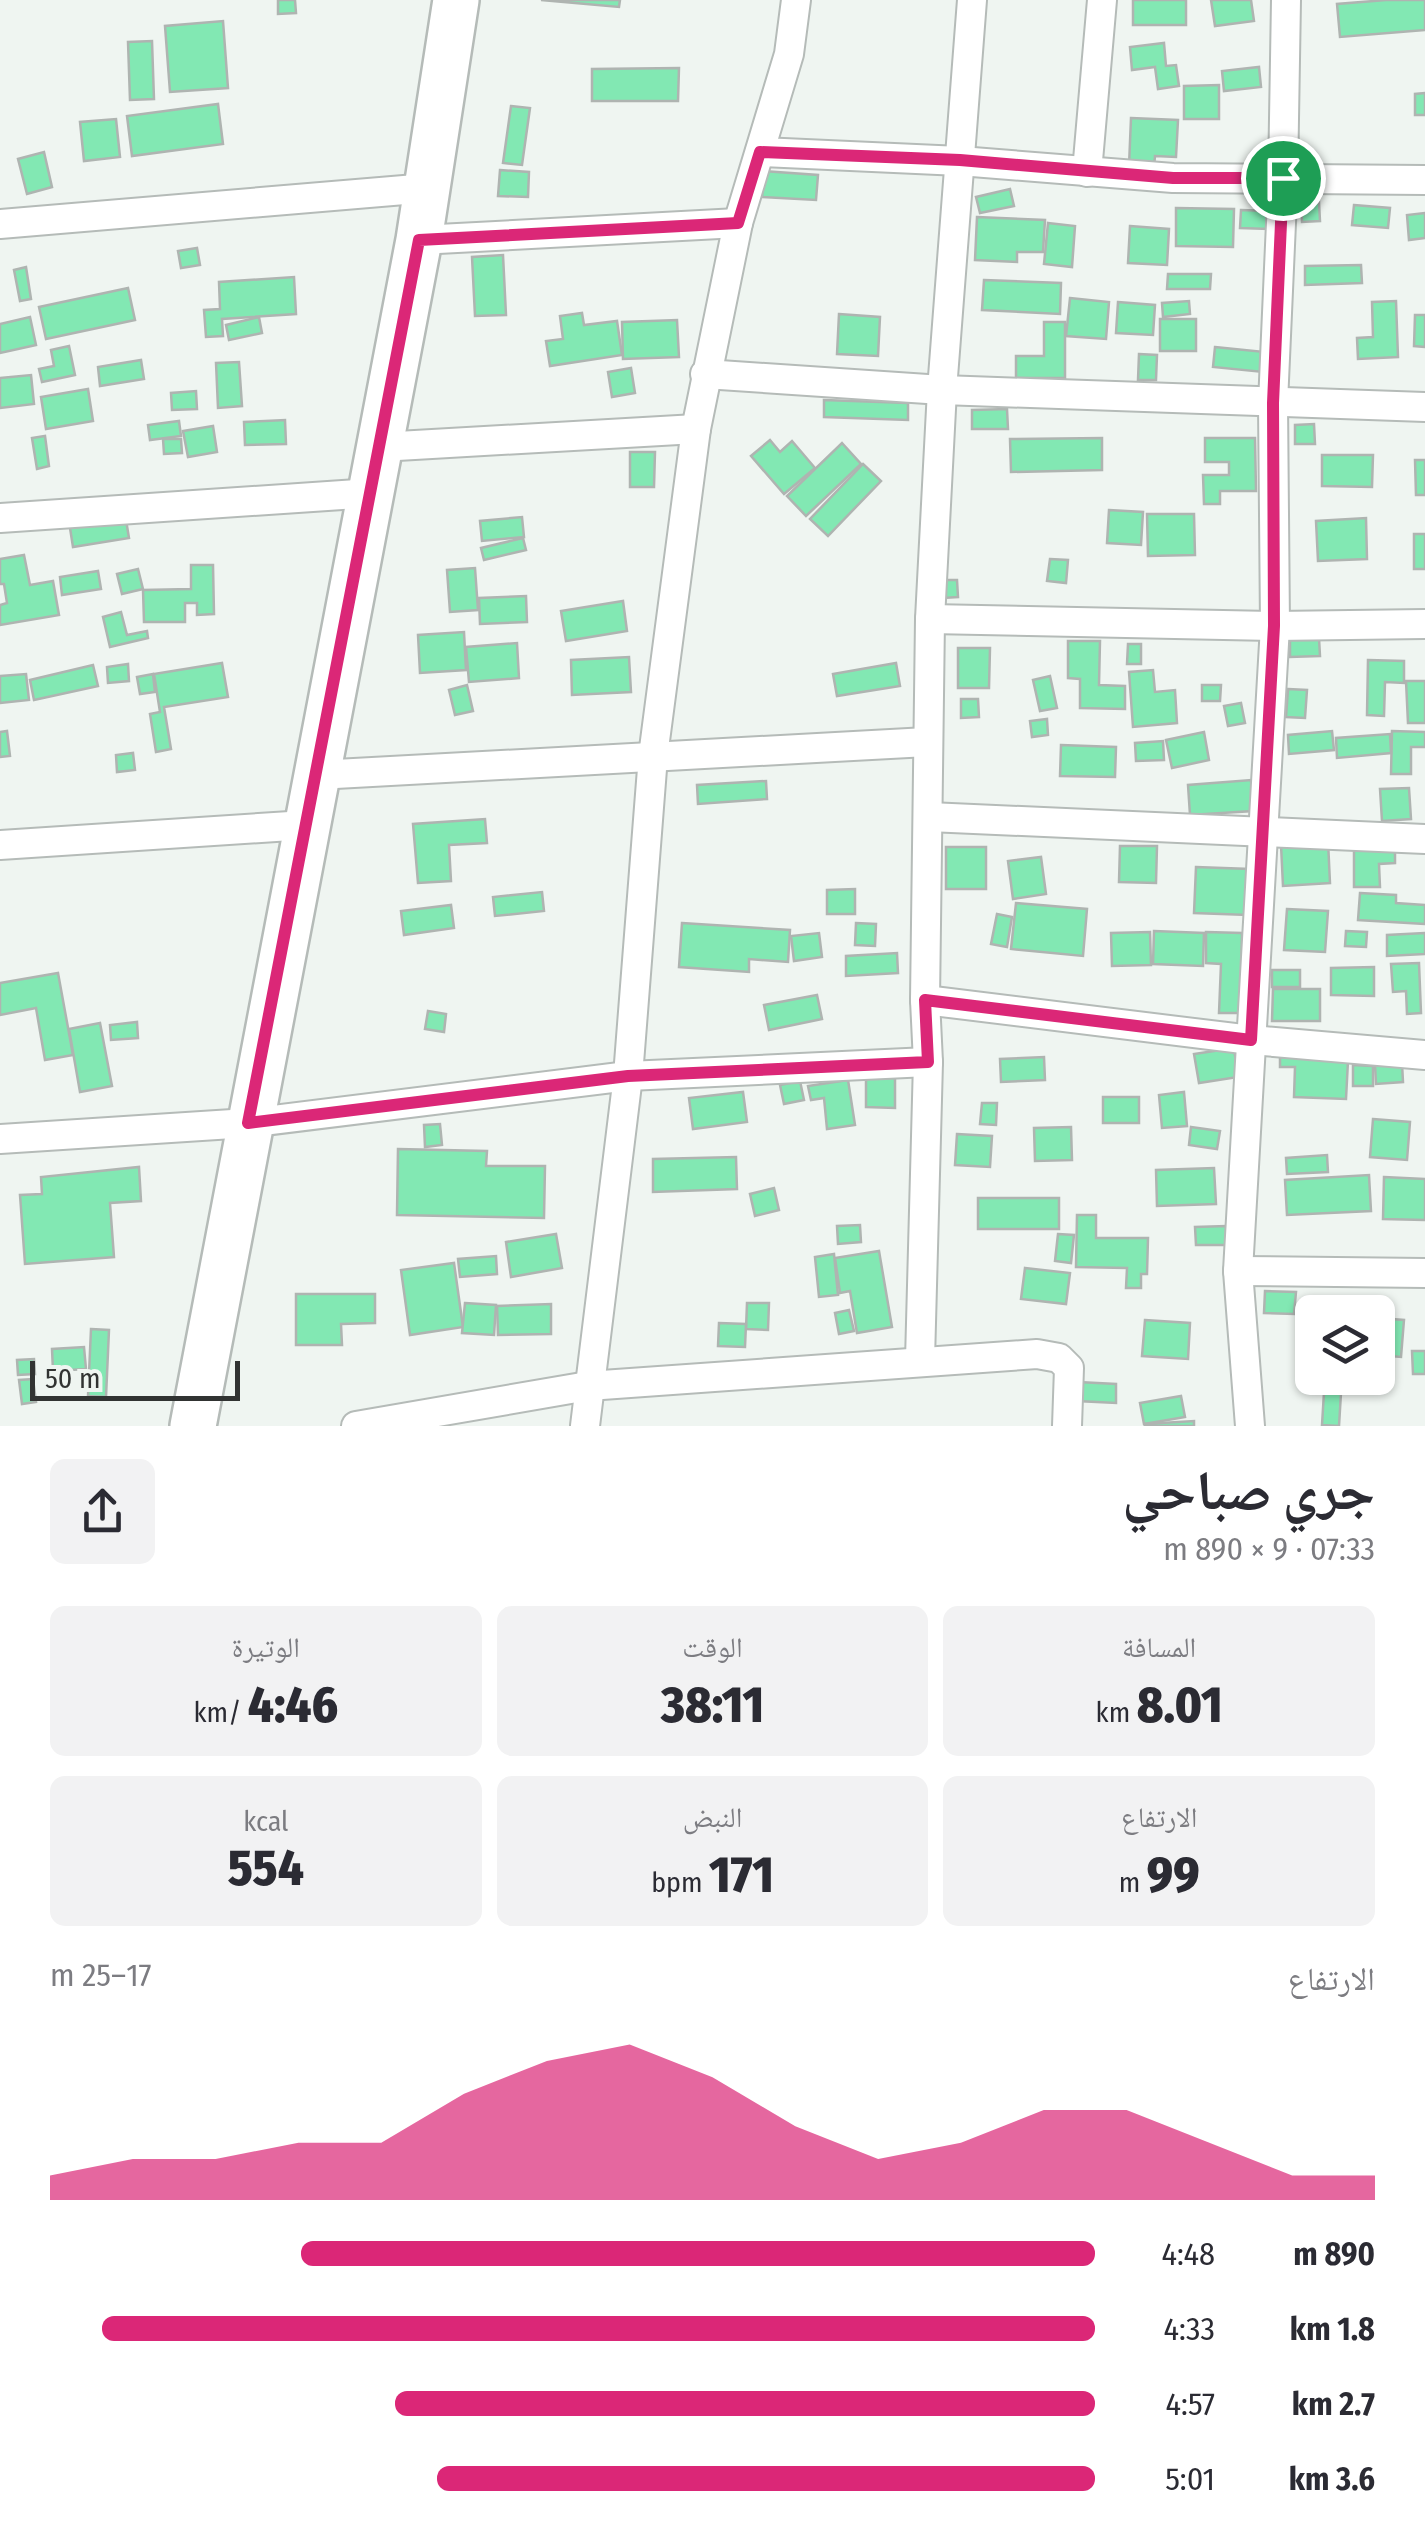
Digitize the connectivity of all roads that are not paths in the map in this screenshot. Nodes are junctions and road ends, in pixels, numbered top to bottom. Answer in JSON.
{"nodes":[{"id":1,"x":456,"y":0,"type":"edge"},
{"id":2,"x":796,"y":0,"type":"edge"},
{"id":3,"x":972,"y":0,"type":"edge"},
{"id":4,"x":1102,"y":0,"type":"edge"},
{"id":5,"x":1286,"y":0,"type":"edge"},
{"id":6,"x":760,"y":152,"type":"junction"},
{"id":7,"x":960,"y":160,"type":"junction"},
{"id":8,"x":1087,"y":172,"type":"junction"},
{"id":9,"x":1283,"y":178,"type":"junction"},
{"id":10,"x":1425,"y":180,"type":"edge"},
{"id":11,"x":428,"y":188,"type":"junction"},
{"id":12,"x":738,"y":223,"type":"junction"},
{"id":13,"x":0,"y":224,"type":"edge"},
{"id":14,"x":419,"y":240,"type":"junction"},
{"id":15,"x":705,"y":374,"type":"junction"},
{"id":16,"x":942,"y":390,"type":"junction"},
{"id":17,"x":1273,"y":403,"type":"junction"},
{"id":18,"x":1425,"y":407,"type":"edge"},
{"id":19,"x":696,"y":429,"type":"junction"},
{"id":20,"x":380,"y":446,"type":"junction"},
{"id":21,"x":372,"y":493,"type":"junction"},
{"id":22,"x":0,"y":518,"type":"edge"},
{"id":23,"x":930,"y":618,"type":"junction"},
{"id":24,"x":1425,"y":624,"type":"edge"},
{"id":25,"x":1274,"y":626,"type":"junction"},
{"id":26,"x":927,"y":742,"type":"junction"},
{"id":27,"x":653,"y":756,"type":"junction"},
{"id":28,"x":317,"y":775,"type":"junction"},
{"id":29,"x":928,"y":817,"type":"junction"},
{"id":30,"x":306,"y":825,"type":"junction"},
{"id":31,"x":1264,"y":834,"type":"junction"},
{"id":32,"x":1425,"y":838,"type":"edge"},
{"id":33,"x":0,"y":844,"type":"edge"},
{"id":34,"x":925,"y":1000,"type":"junction"},
{"id":35,"x":1251,"y":1040,"type":"junction"},
{"id":36,"x":1425,"y":1055,"type":"edge"},
{"id":37,"x":928,"y":1062,"type":"junction"},
{"id":38,"x":628,"y":1076,"type":"junction"},
{"id":39,"x":248,"y":1123,"type":"junction"},
{"id":40,"x":0,"y":1139,"type":"edge"},
{"id":41,"x":1238,"y":1271,"type":"junction"},
{"id":42,"x":1425,"y":1274,"type":"edge"},
{"id":43,"x":920,"y":1360,"type":"junction"},
{"id":44,"x":588,"y":1386,"type":"junction"},
{"id":45,"x":193,"y":1426,"type":"edge"},
{"id":46,"x":356,"y":1426,"type":"edge"},
{"id":47,"x":584,"y":1426,"type":"edge"},
{"id":48,"x":1067,"y":1426,"type":"edge"},
{"id":49,"x":1250,"y":1426,"type":"edge"}],
"edges":[{"from":1,"to":11,"type":"main road"},
{"from":2,"to":6,"type":"street"},
{"from":3,"to":7,"type":"street"},
{"from":4,"to":8,"type":"street"},
{"from":5,"to":9,"type":"street"},
{"from":6,"to":7,"type":"street"},
{"from":6,"to":12,"type":"street"},
{"from":7,"to":8,"type":"street"},
{"from":7,"to":16,"type":"street"},
{"from":8,"to":9,"type":"street"},
{"from":9,"to":10,"type":"street"},
{"from":9,"to":17,"type":"street"},
{"from":11,"to":13,"type":"street"},
{"from":11,"to":14,"type":"main road"},
{"from":12,"to":14,"type":"street"},
{"from":12,"to":15,"type":"street"},
{"from":14,"to":20,"type":"main road"},
{"from":15,"to":16,"type":"street"},
{"from":15,"to":19,"type":"street"},
{"from":16,"to":17,"type":"street"},
{"from":16,"to":23,"type":"street"},
{"from":17,"to":18,"type":"street"},
{"from":17,"to":25,"type":"street"},
{"from":19,"to":20,"type":"street"},
{"from":19,"to":27,"type":"street"},
{"from":20,"to":21,"type":"main road"},
{"from":21,"to":22,"type":"street"},
{"from":21,"to":28,"type":"main road"},
{"from":23,"to":25,"type":"street"},
{"from":23,"to":26,"type":"street"},
{"from":24,"to":25,"type":"street"},
{"from":25,"to":31,"type":"street"},
{"from":26,"to":27,"type":"street"},
{"from":26,"to":29,"type":"street"},
{"from":27,"to":28,"type":"street"},
{"from":27,"to":38,"type":"street"},
{"from":28,"to":30,"type":"main road"},
{"from":29,"to":31,"type":"street"},
{"from":29,"to":34,"type":"street"},
{"from":30,"to":33,"type":"street"},
{"from":30,"to":39,"type":"main road"},
{"from":31,"to":32,"type":"street"},
{"from":31,"to":35,"type":"street"},
{"from":34,"to":35,"type":"street"},
{"from":34,"to":37,"type":"street"},
{"from":35,"to":36,"type":"street"},
{"from":35,"to":41,"type":"street"},
{"from":37,"to":38,"type":"street"},
{"from":37,"to":43,"type":"street"},
{"from":38,"to":39,"type":"street"},
{"from":38,"to":44,"type":"street"},
{"from":39,"to":40,"type":"street"},
{"from":39,"to":45,"type":"main road"},
{"from":41,"to":42,"type":"street"},
{"from":41,"to":49,"type":"street"},
{"from":43,"to":44,"type":"street"},
{"from":43,"to":48,"type":"street"},
{"from":44,"to":46,"type":"street"},
{"from":44,"to":47,"type":"street"}]}
